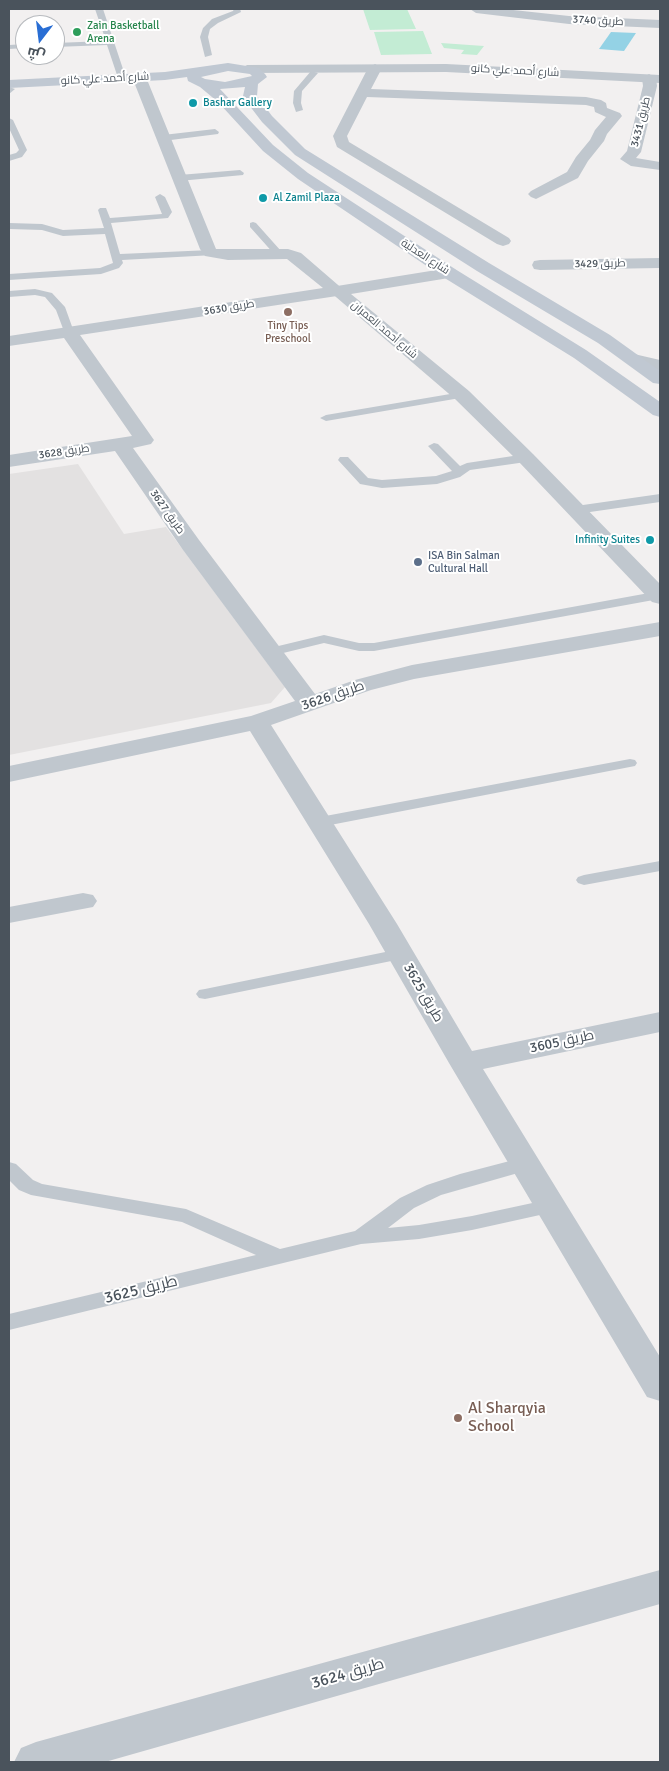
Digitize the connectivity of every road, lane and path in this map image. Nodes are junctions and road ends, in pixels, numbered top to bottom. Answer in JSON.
{"nodes":[{"id":1,"x":99,"y":9,"type":"edge"},
{"id":2,"x":237,"y":9,"type":"edge"},
{"id":3,"x":476,"y":9,"type":"edge"},
{"id":4,"x":633,"y":9,"type":"edge"},
{"id":5,"x":635,"y":24,"type":"junction"},
{"id":6,"x":660,"y":24,"type":"edge"},
{"id":7,"x":110,"y":43,"type":"junction"},
{"id":8,"x":65,"y":45,"type":"edge"},
{"id":9,"x":208,"y":55,"type":"dead end"},
{"id":10,"x":372,"y":68,"type":"junction"},
{"id":11,"x":314,"y":73,"type":"junction"},
{"id":12,"x":252,"y":77,"type":"junction"},
{"id":13,"x":122,"y":78,"type":"junction"},
{"id":14,"x":202,"y":79,"type":"junction"},
{"id":15,"x":655,"y":79,"type":"edge"},
{"id":16,"x":141,"y":82,"type":"junction"},
{"id":17,"x":9,"y":89,"type":"edge"},
{"id":18,"x":660,"y":90,"type":"edge"},
{"id":19,"x":362,"y":93,"type":"junction"},
{"id":20,"x":299,"y":110,"type":"dead end"},
{"id":21,"x":615,"y":116,"type":"junction"},
{"id":22,"x":647,"y":117,"type":"junction"},
{"id":23,"x":9,"y":120,"type":"edge"},
{"id":24,"x":215,"y":132,"type":"dead end"},
{"id":25,"x":163,"y":138,"type":"junction"},
{"id":26,"x":640,"y":147,"type":"junction"},
{"id":27,"x":9,"y":158,"type":"edge"},
{"id":28,"x":660,"y":162,"type":"edge"},
{"id":29,"x":660,"y":166,"type":"edge"},
{"id":30,"x":240,"y":173,"type":"dead end"},
{"id":31,"x":179,"y":178,"type":"junction"},
{"id":32,"x":536,"y":194,"type":"dead end"},
{"id":33,"x":160,"y":197,"type":"dead end"},
{"id":34,"x":103,"y":210,"type":"dead end"},
{"id":35,"x":253,"y":225,"type":"dead end"},
{"id":36,"x":9,"y":226,"type":"edge"},
{"id":37,"x":108,"y":226,"type":"junction"},
{"id":38,"x":503,"y":241,"type":"dead end"},
{"id":39,"x":211,"y":253,"type":"junction"},
{"id":40,"x":278,"y":253,"type":"junction"},
{"id":41,"x":116,"y":257,"type":"junction"},
{"id":42,"x":540,"y":264,"type":"dead end"},
{"id":43,"x":660,"y":264,"type":"edge"},
{"id":44,"x":449,"y":273,"type":"junction"},
{"id":45,"x":9,"y":277,"type":"edge"},
{"id":46,"x":338,"y":291,"type":"junction"},
{"id":47,"x":9,"y":294,"type":"edge"},
{"id":48,"x":69,"y":332,"type":"junction"},
{"id":49,"x":9,"y":341,"type":"edge"},
{"id":50,"x":634,"y":359,"type":"junction"},
{"id":51,"x":660,"y":366,"type":"edge"},
{"id":52,"x":660,"y":379,"type":"edge"},
{"id":53,"x":462,"y":396,"type":"junction"},
{"id":54,"x":660,"y":411,"type":"edge"},
{"id":55,"x":326,"y":418,"type":"dead end"},
{"id":56,"x":120,"y":444,"type":"junction"},
{"id":57,"x":434,"y":446,"type":"dead end"},
{"id":58,"x":526,"y":458,"type":"junction"},
{"id":59,"x":344,"y":460,"type":"dead end"},
{"id":60,"x":9,"y":461,"type":"edge"},
{"id":61,"x":458,"y":471,"type":"junction"},
{"id":62,"x":660,"y":498,"type":"edge"},
{"id":63,"x":576,"y":510,"type":"junction"},
{"id":64,"x":660,"y":596,"type":"edge"},
{"id":65,"x":660,"y":629,"type":"edge"},
{"id":66,"x":271,"y":652,"type":"junction"},
{"id":67,"x":309,"y":703,"type":"junction"},
{"id":68,"x":257,"y":722,"type":"junction"},
{"id":69,"x":630,"y":763,"type":"dead end"},
{"id":70,"x":9,"y":774,"type":"edge"},
{"id":71,"x":320,"y":822,"type":"junction"},
{"id":72,"x":660,"y":866,"type":"edge"},
{"id":73,"x":584,"y":880,"type":"dead end"},
{"id":74,"x":83,"y":901,"type":"dead end"},
{"id":75,"x":9,"y":915,"type":"edge"},
{"id":76,"x":400,"y":954,"type":"junction"},
{"id":77,"x":205,"y":994,"type":"dead end"},
{"id":78,"x":660,"y":1022,"type":"edge"},
{"id":79,"x":464,"y":1063,"type":"junction"},
{"id":80,"x":525,"y":1164,"type":"junction"},
{"id":81,"x":9,"y":1169,"type":"edge"},
{"id":82,"x":551,"y":1206,"type":"junction"},
{"id":83,"x":361,"y":1237,"type":"junction"},
{"id":84,"x":279,"y":1257,"type":"junction"},
{"id":85,"x":9,"y":1322,"type":"edge"},
{"id":86,"x":660,"y":1387,"type":"edge"},
{"id":87,"x":660,"y":1586,"type":"edge"},
{"id":88,"x":36,"y":1762,"type":"edge"}],
"edges":[{"from":1,"to":7,"type":"lane"},
{"from":2,"to":9,"type":"lane"},
{"from":3,"to":5,"type":"street","name":"طريق 3740"},
{"from":4,"to":5,"type":"street"},
{"from":5,"to":6,"type":"street","name":"طريق 3740"},
{"from":7,"to":8,"type":"lane"},
{"from":7,"to":13,"type":"lane"},
{"from":10,"to":11,"type":"street","name":"شارع أحمد علي كانو"},
{"from":10,"to":12,"type":"street","name":"شارع أحمد علي كانو"},
{"from":10,"to":15,"type":"street","name":"شارع أحمد علي كانو"},
{"from":10,"to":19,"type":"street"},
{"from":11,"to":12,"type":"street","name":"شارع أحمد علي كانو"},
{"from":11,"to":20,"type":"lane"},
{"from":12,"to":14,"type":"main road"},
{"from":12,"to":14,"type":"main road"},
{"from":12,"to":50,"type":"main road","name":"شارع العدلية"},
{"from":13,"to":14,"type":"main road","name":"شارع أحمد علي كانو"},
{"from":13,"to":17,"type":"main road","name":"شارع أحمد علي كانو"},
{"from":14,"to":16,"type":"main road","name":"شارع أحمد علي كانو"},
{"from":14,"to":44,"type":"main road","name":"شارع العدلية"},
{"from":15,"to":22,"type":"street","name":"طريق 3431"},
{"from":16,"to":17,"type":"main road","name":"شارع أحمد علي كانو"},
{"from":16,"to":25,"type":"street"},
{"from":18,"to":22,"type":"street"},
{"from":19,"to":21,"type":"street"},
{"from":19,"to":38,"type":"street"},
{"from":21,"to":22,"type":"street"},
{"from":21,"to":32,"type":"street"},
{"from":22,"to":26,"type":"street","name":"طريق 3431"},
{"from":23,"to":27,"type":"lane"},
{"from":24,"to":25,"type":"lane"},
{"from":25,"to":31,"type":"street"},
{"from":26,"to":28,"type":"street"},
{"from":26,"to":29,"type":"street","name":"طريق 3431"},
{"from":30,"to":31,"type":"lane"},
{"from":31,"to":39,"type":"street"},
{"from":33,"to":37,"type":"lane"},
{"from":34,"to":37,"type":"lane"},
{"from":35,"to":40,"type":"lane"},
{"from":36,"to":37,"type":"lane"},
{"from":37,"to":41,"type":"lane"},
{"from":39,"to":40,"type":"street","name":"شارع أحمد العمران"},
{"from":39,"to":41,"type":"lane"},
{"from":40,"to":46,"type":"street","name":"شارع أحمد العمران"},
{"from":41,"to":45,"type":"lane"},
{"from":42,"to":43,"type":"street","name":"طريق 3429"},
{"from":44,"to":46,"type":"street","name":"طريق 3630"},
{"from":44,"to":54,"type":"main road","name":"شارع العدلية"},
{"from":46,"to":48,"type":"street","name":"طريق 3630"},
{"from":46,"to":53,"type":"street","name":"شارع أحمد العمران"},
{"from":47,"to":48,"type":"lane"},
{"from":48,"to":49,"type":"street","name":"طريق 3630"},
{"from":48,"to":56,"type":"street"},
{"from":50,"to":51,"type":"street"},
{"from":50,"to":52,"type":"main road","name":"شارع العدلية"},
{"from":53,"to":55,"type":"lane"},
{"from":53,"to":58,"type":"street","name":"شارع أحمد العمران"},
{"from":56,"to":60,"type":"street","name":"طريق 3628"},
{"from":56,"to":66,"type":"street","name":"طريق 3627"},
{"from":57,"to":61,"type":"lane"},
{"from":58,"to":61,"type":"lane"},
{"from":58,"to":63,"type":"street","name":"شارع أحمد العمران"},
{"from":59,"to":61,"type":"lane"},
{"from":62,"to":63,"type":"lane"},
{"from":63,"to":64,"type":"street","name":"شارع أحمد العمران"},
{"from":64,"to":66,"type":"lane"},
{"from":65,"to":67,"type":"street","name":"طريق 3626"},
{"from":66,"to":67,"type":"street","name":"طريق 3627"},
{"from":67,"to":68,"type":"street","name":"طريق 3626"},
{"from":68,"to":70,"type":"street","name":"طريق 3626"},
{"from":68,"to":71,"type":"street","name":"طريق 3625"},
{"from":69,"to":71,"type":"lane"},
{"from":71,"to":76,"type":"street","name":"طريق 3625"},
{"from":72,"to":73,"type":"lane"},
{"from":74,"to":75,"type":"street"},
{"from":76,"to":77,"type":"lane"},
{"from":76,"to":79,"type":"street","name":"طريق 3625"},
{"from":78,"to":79,"type":"street","name":"طريق 3605"},
{"from":79,"to":80,"type":"street","name":"طريق 3625"},
{"from":80,"to":82,"type":"street","name":"طريق 3625"},
{"from":80,"to":83,"type":"lane","name":"طريق 3625"},
{"from":81,"to":84,"type":"lane"},
{"from":82,"to":83,"type":"lane","name":"طريق 3625"},
{"from":82,"to":86,"type":"street","name":"طريق 3625"},
{"from":83,"to":84,"type":"lane","name":"طريق 3625"},
{"from":84,"to":85,"type":"lane","name":"طريق 3625"},
{"from":87,"to":88,"type":"street","name":"طريق 3624"}]}
